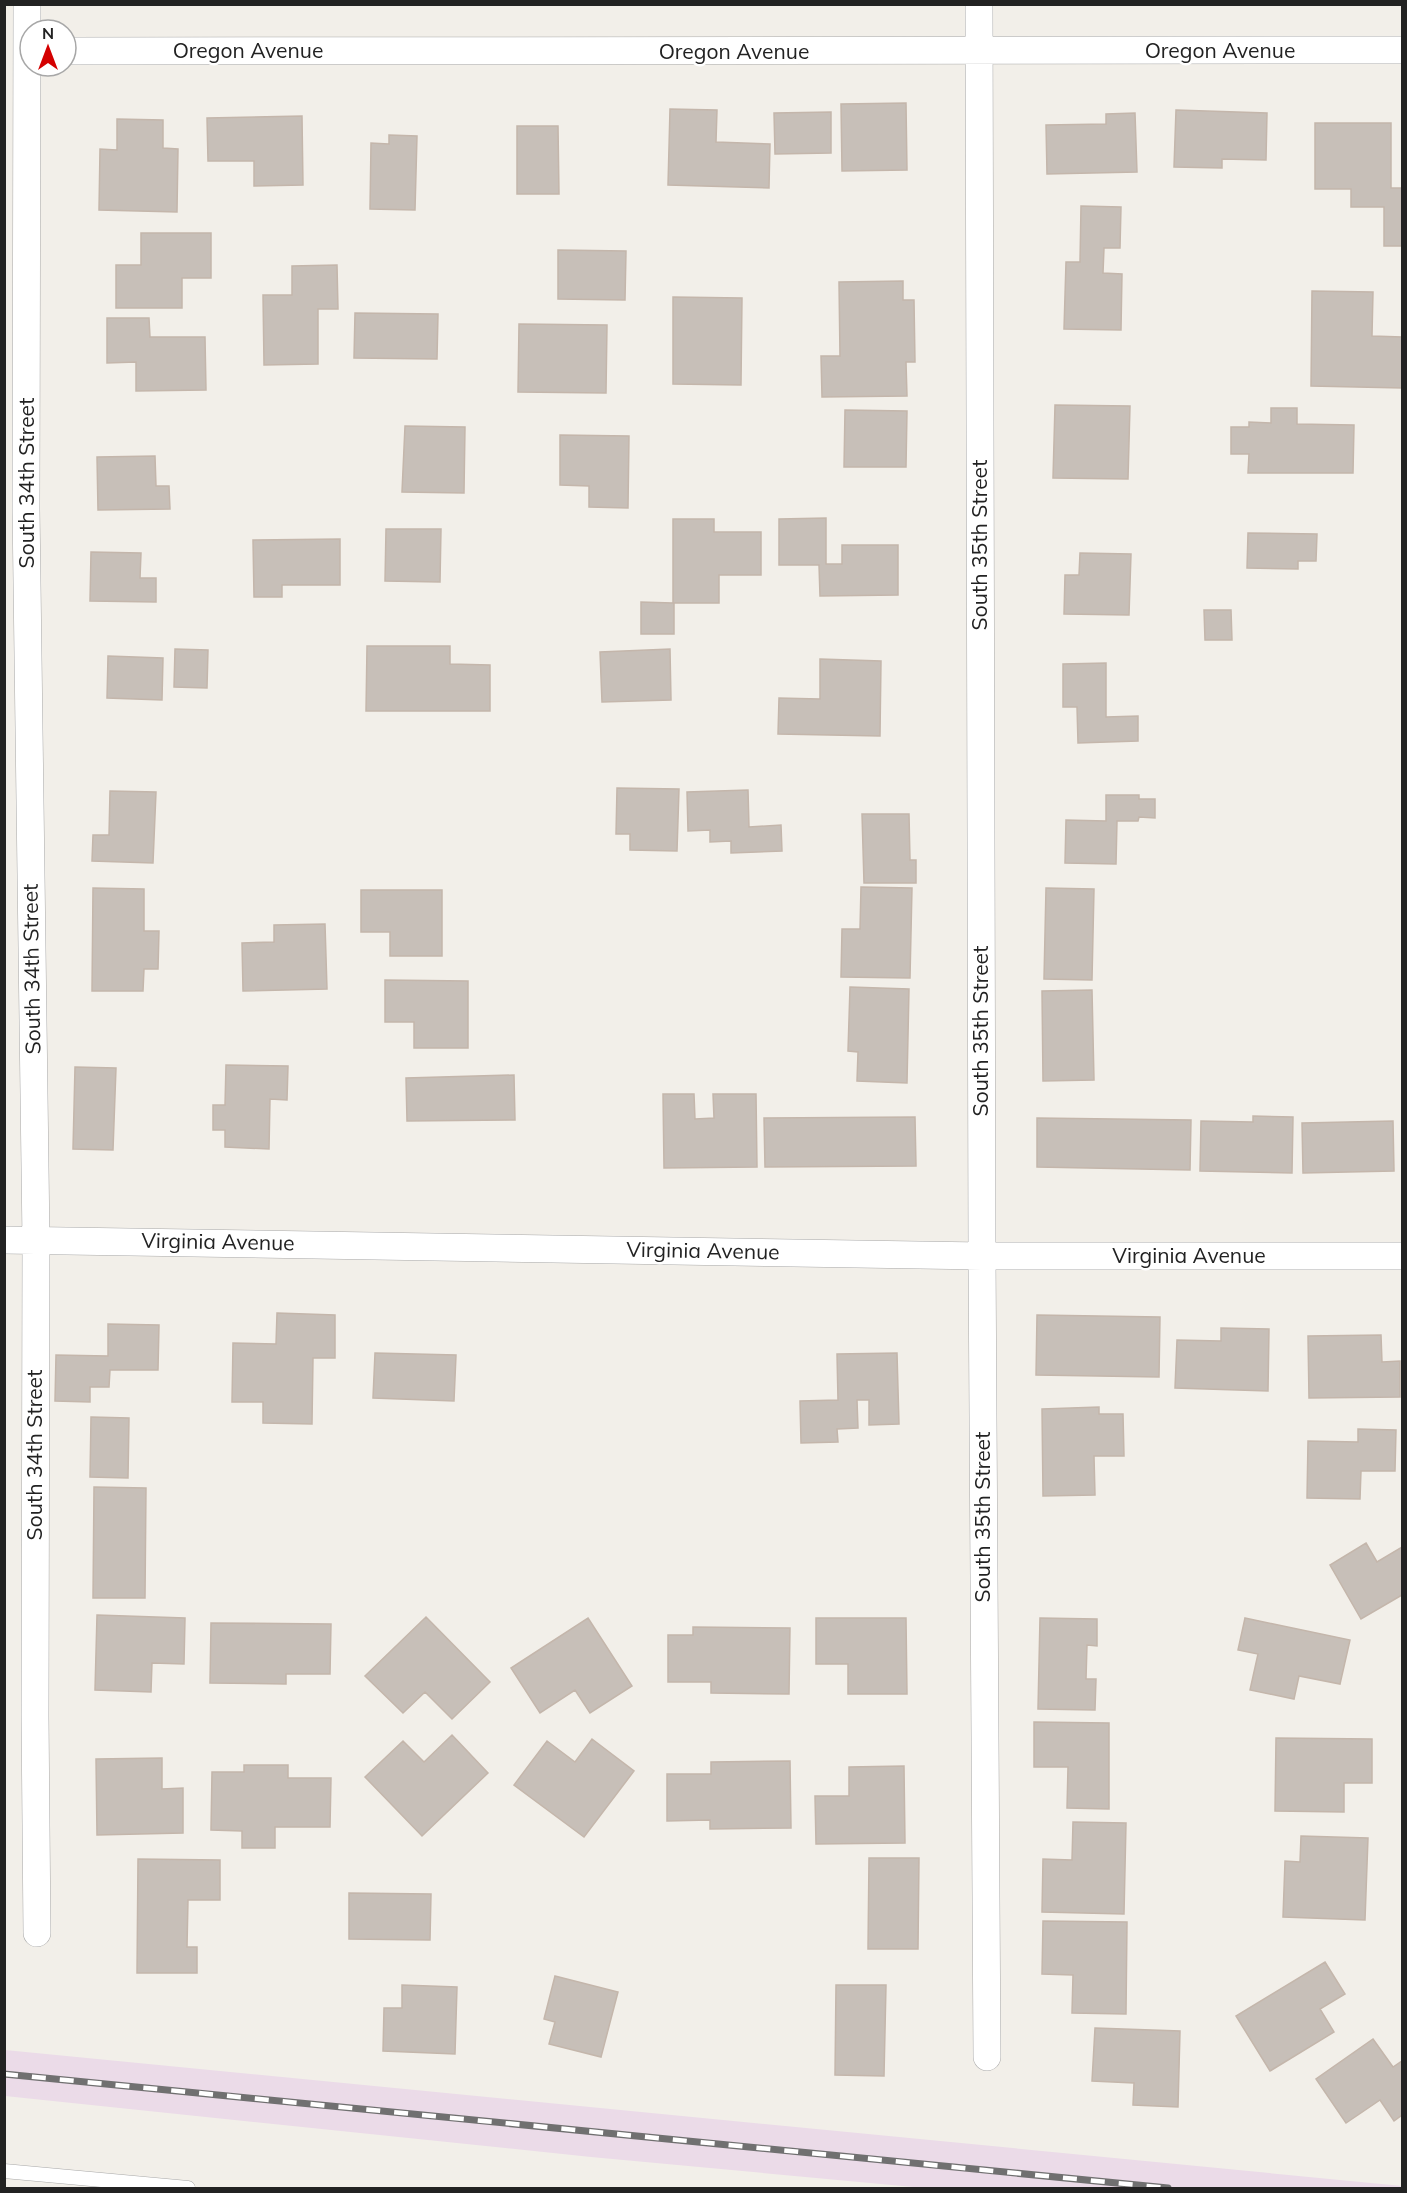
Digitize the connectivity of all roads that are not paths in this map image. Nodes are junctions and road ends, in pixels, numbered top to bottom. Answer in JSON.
{"nodes":[{"id":1,"x":979,"y":4,"type":"edge"},
{"id":2,"x":1402,"y":50,"type":"edge"},
{"id":3,"x":78,"y":51,"type":"edge"},
{"id":4,"x":979,"y":52,"type":"junction"},
{"id":5,"x":21,"y":78,"type":"edge"},
{"id":6,"x":15,"y":509,"type":"edge"},
{"id":7,"x":4,"y":1240,"type":"edge"},
{"id":8,"x":36,"y":1240,"type":"junction"},
{"id":9,"x":982,"y":1256,"type":"junction"},
{"id":10,"x":1402,"y":1256,"type":"edge"},
{"id":11,"x":37,"y":1933,"type":"dead end"},
{"id":12,"x":987,"y":2057,"type":"dead end"},
{"id":13,"x":4,"y":2171,"type":"edge"},
{"id":14,"x":188,"y":2188,"type":"edge"}],
"edges":[{"from":1,"to":4,"type":"street","name":"South 35th Street"},
{"from":2,"to":4,"type":"street","name":"Oregon Avenue"},
{"from":3,"to":4,"type":"street","name":"Oregon Avenue"},
{"from":4,"to":9,"type":"street","name":"South 35th Street"},
{"from":5,"to":6,"type":"street","name":"South 34th Street"},
{"from":6,"to":8,"type":"street","name":"South 34th Street"},
{"from":7,"to":8,"type":"street","name":"Virginia Avenue"},
{"from":8,"to":9,"type":"street","name":"Virginia Avenue"},
{"from":8,"to":11,"type":"street","name":"South 34th Street"},
{"from":9,"to":10,"type":"street","name":"Virginia Avenue"},
{"from":9,"to":12,"type":"street","name":"South 35th Street"},
{"from":13,"to":14,"type":"lane"}]}
